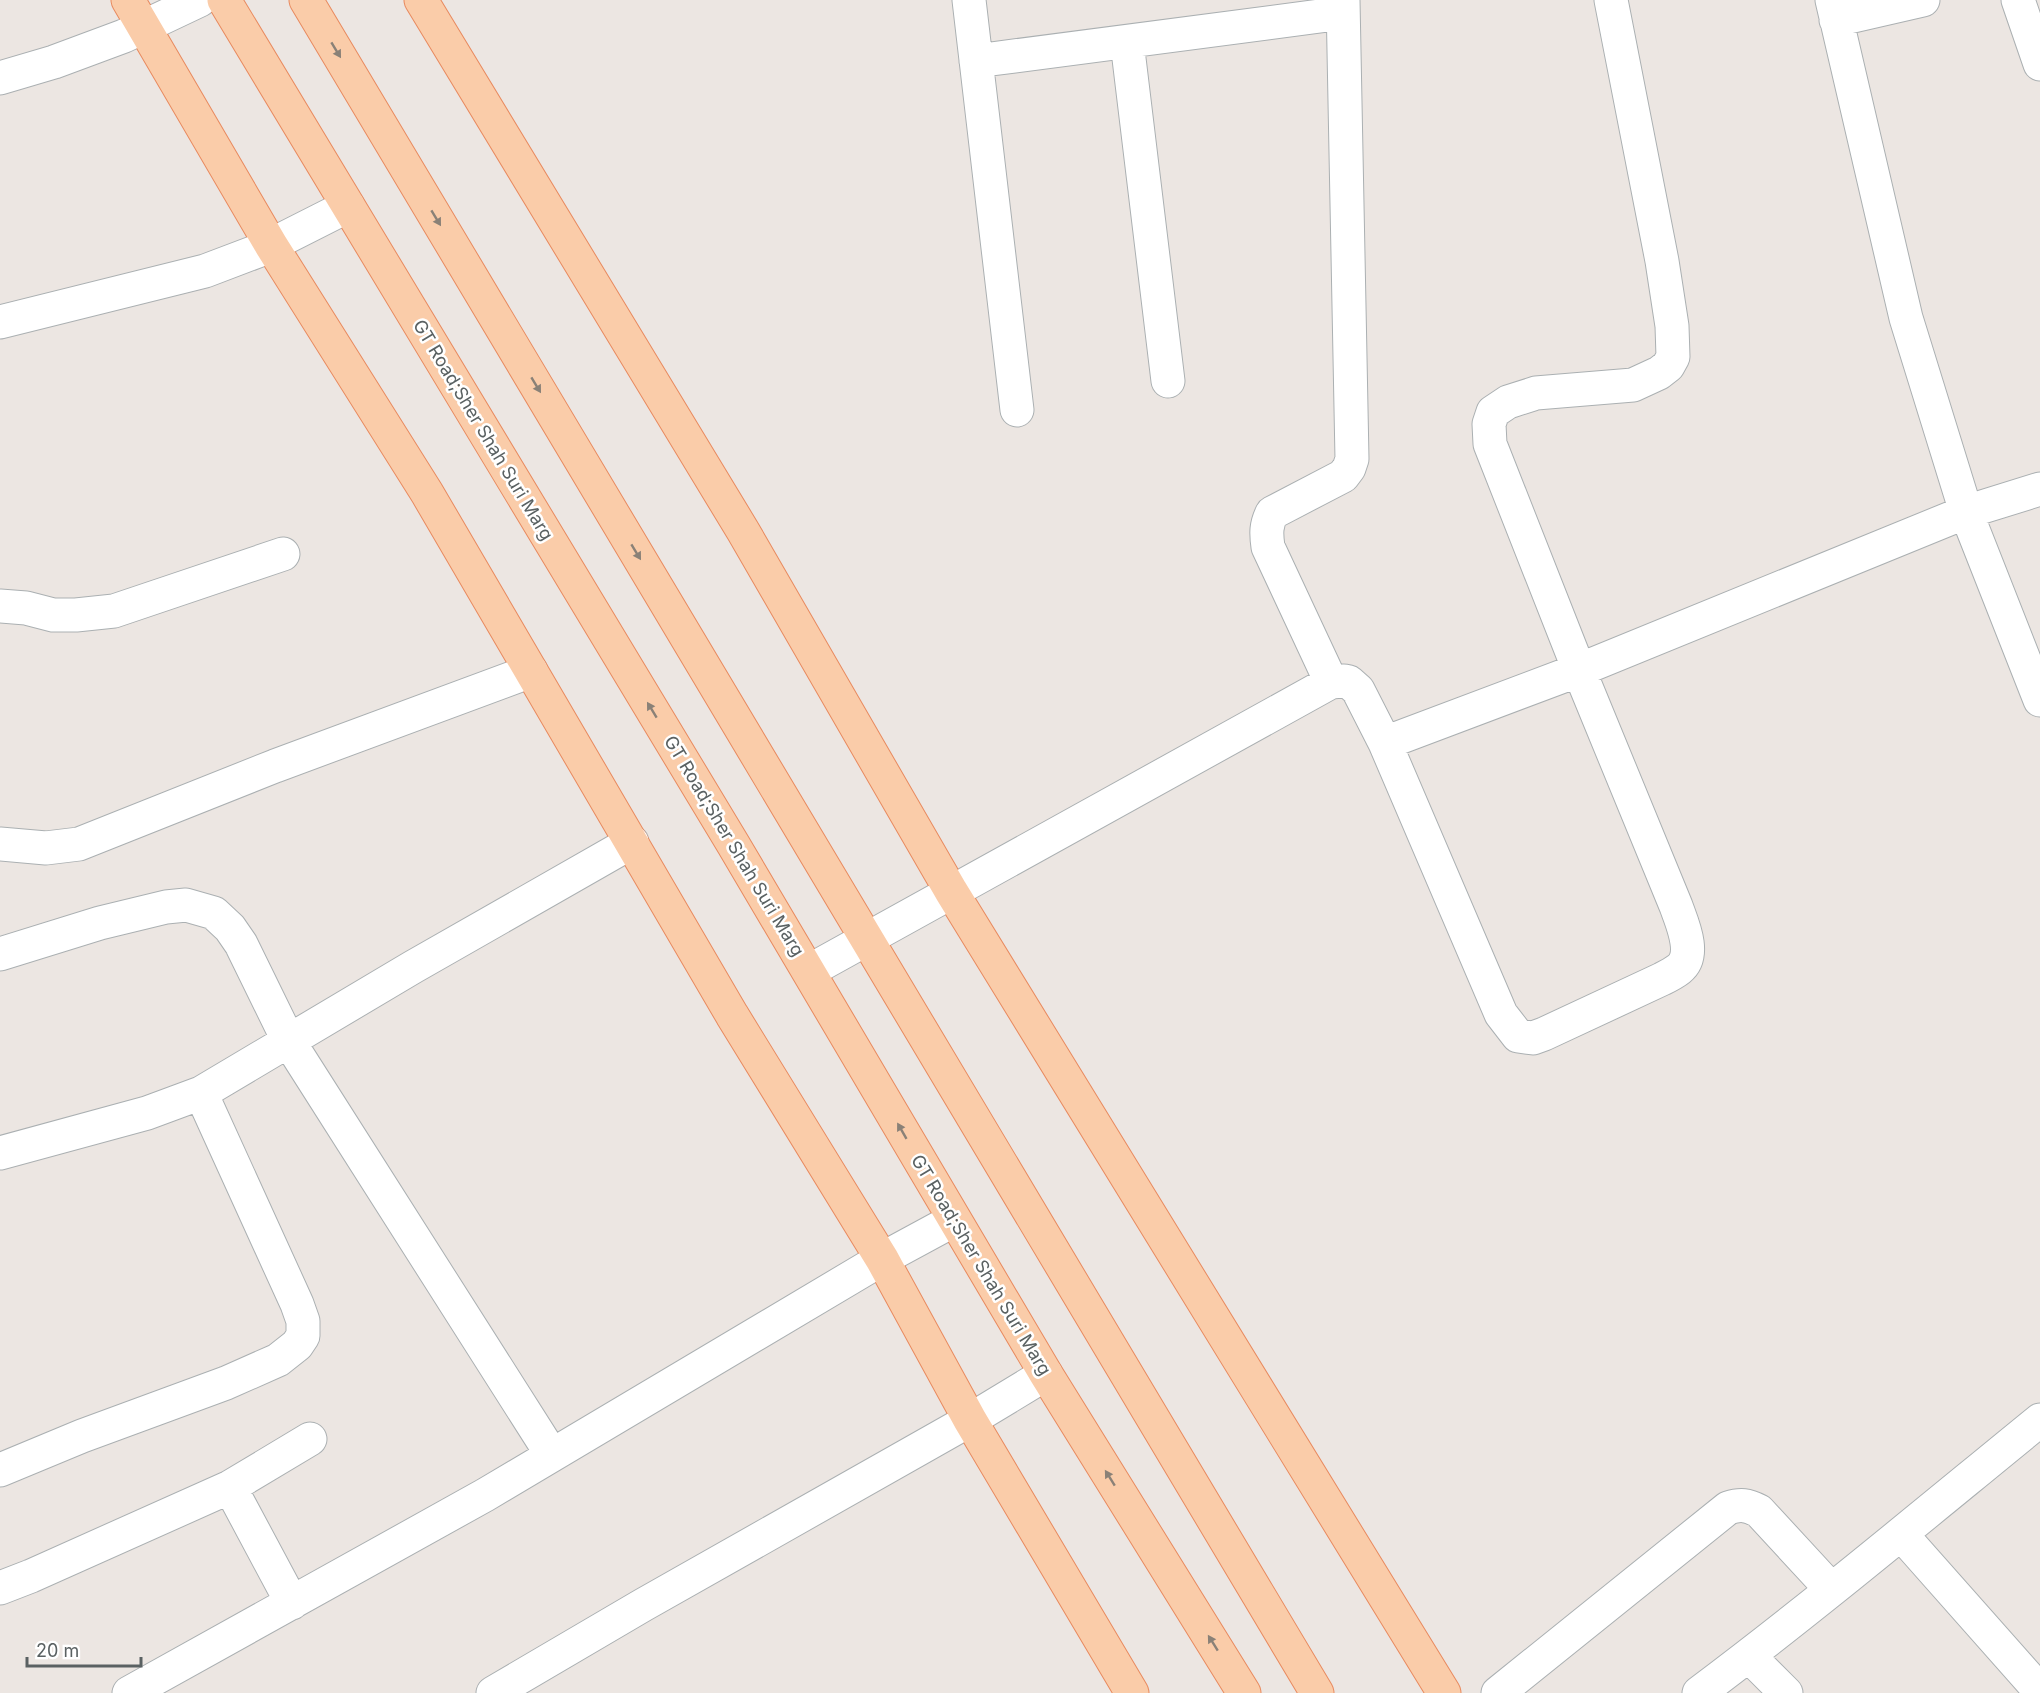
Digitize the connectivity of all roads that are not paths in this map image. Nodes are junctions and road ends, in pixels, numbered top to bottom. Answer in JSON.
{"nodes":[{"id":1,"x":200,"y":0,"type":"edge"},
{"id":2,"x":224,"y":0,"type":"edge"},
{"id":3,"x":306,"y":0,"type":"edge"},
{"id":4,"x":421,"y":0,"type":"edge"},
{"id":5,"x":969,"y":0,"type":"edge"},
{"id":6,"x":1611,"y":0,"type":"edge"},
{"id":7,"x":1923,"y":0,"type":"edge"},
{"id":8,"x":2018,"y":0,"type":"edge"},
{"id":9,"x":1343,"y":6,"type":"edge"},
{"id":10,"x":1834,"y":10,"type":"edge"},
{"id":11,"x":136,"y":13,"type":"edge"},
{"id":12,"x":1127,"y":42,"type":"junction"},
{"id":13,"x":976,"y":61,"type":"junction"},
{"id":14,"x":2040,"y":64,"type":"edge"},
{"id":15,"x":0,"y":78,"type":"edge"},
{"id":16,"x":348,"y":206,"type":"junction"},
{"id":17,"x":270,"y":245,"type":"junction"},
{"id":18,"x":0,"y":322,"type":"edge"},
{"id":19,"x":1168,"y":381,"type":"dead end"},
{"id":20,"x":1017,"y":410,"type":"dead end"},
{"id":21,"x":2040,"y":489,"type":"edge"},
{"id":22,"x":1966,"y":512,"type":"junction"},
{"id":23,"x":283,"y":554,"type":"dead end"},
{"id":24,"x":0,"y":606,"type":"edge"},
{"id":25,"x":1579,"y":670,"type":"junction"},
{"id":26,"x":531,"y":671,"type":"junction"},
{"id":27,"x":1331,"y":682,"type":"junction"},
{"id":28,"x":2040,"y":700,"type":"edge"},
{"id":29,"x":1384,"y":743,"type":"junction"},
{"id":30,"x":632,"y":842,"type":"junction"},
{"id":31,"x":0,"y":844,"type":"edge"},
{"id":32,"x":951,"y":891,"type":"junction"},
{"id":33,"x":866,"y":938,"type":"junction"},
{"id":34,"x":0,"y":954,"type":"edge"},
{"id":35,"x":809,"y":971,"type":"junction"},
{"id":36,"x":288,"y":1040,"type":"junction"},
{"id":37,"x":201,"y":1093,"type":"junction"},
{"id":38,"x":0,"y":1153,"type":"edge"},
{"id":39,"x":954,"y":1220,"type":"junction"},
{"id":40,"x":882,"y":1259,"type":"junction"},
{"id":41,"x":1046,"y":1374,"type":"junction"},
{"id":42,"x":970,"y":1420,"type":"junction"},
{"id":43,"x":2040,"y":1420,"type":"edge"},
{"id":44,"x":310,"y":1439,"type":"dead end"},
{"id":45,"x":552,"y":1455,"type":"junction"},
{"id":46,"x":0,"y":1470,"type":"edge"},
{"id":47,"x":230,"y":1487,"type":"junction"},
{"id":48,"x":1901,"y":1534,"type":"junction"},
{"id":49,"x":0,"y":1588,"type":"edge"},
{"id":50,"x":1831,"y":1589,"type":"junction"},
{"id":51,"x":292,"y":1603,"type":"junction"},
{"id":52,"x":1749,"y":1656,"type":"junction"},
{"id":53,"x":2040,"y":1691,"type":"edge"},
{"id":54,"x":129,"y":1693,"type":"edge"},
{"id":55,"x":493,"y":1693,"type":"edge"},
{"id":56,"x":1132,"y":1693,"type":"edge"},
{"id":57,"x":1244,"y":1693,"type":"edge"},
{"id":58,"x":1317,"y":1693,"type":"edge"},
{"id":59,"x":1444,"y":1693,"type":"edge"},
{"id":60,"x":1498,"y":1693,"type":"edge"},
{"id":61,"x":1699,"y":1693,"type":"edge"},
{"id":62,"x":1786,"y":1693,"type":"edge"}],
"edges":[{"from":1,"to":11,"type":"street"},
{"from":2,"to":16,"type":"main road","name":"GT Road;Sher Shah Suri Marg"},
{"from":3,"to":33,"type":"main road","one_way":true},
{"from":4,"to":32,"type":"main road"},
{"from":5,"to":13,"type":"street"},
{"from":6,"to":25,"type":"street"},
{"from":7,"to":10,"type":"street"},
{"from":8,"to":14,"type":"street"},
{"from":9,"to":12,"type":"street"},
{"from":9,"to":27,"type":"street"},
{"from":10,"to":22,"type":"street"},
{"from":11,"to":15,"type":"street"},
{"from":11,"to":17,"type":"main road"},
{"from":12,"to":13,"type":"street"},
{"from":12,"to":19,"type":"street"},
{"from":13,"to":20,"type":"street"},
{"from":16,"to":17,"type":"street"},
{"from":35,"to":16,"type":"main road","name":"GT Road;Sher Shah Suri Marg","one_way":true},
{"from":17,"to":18,"type":"street"},
{"from":17,"to":26,"type":"main road"},
{"from":21,"to":22,"type":"street"},
{"from":22,"to":25,"type":"street"},
{"from":22,"to":28,"type":"street"},
{"from":23,"to":24,"type":"street"},
{"from":25,"to":29,"type":"street"},
{"from":25,"to":29,"type":"street"},
{"from":26,"to":30,"type":"main road"},
{"from":26,"to":31,"type":"street"},
{"from":27,"to":29,"type":"street"},
{"from":27,"to":32,"type":"street"},
{"from":30,"to":36,"type":"street"},
{"from":30,"to":40,"type":"main road"},
{"from":32,"to":33,"type":"street"},
{"from":32,"to":59,"type":"main road"},
{"from":33,"to":35,"type":"street"},
{"from":33,"to":58,"type":"main road"},
{"from":34,"to":36,"type":"street"},
{"from":39,"to":35,"type":"main road","name":"GT Road;Sher Shah Suri Marg","one_way":true},
{"from":36,"to":37,"type":"street"},
{"from":36,"to":45,"type":"street"},
{"from":37,"to":38,"type":"street"},
{"from":37,"to":46,"type":"street"},
{"from":39,"to":40,"type":"street"},
{"from":39,"to":41,"type":"main road","name":"GT Road;Sher Shah Suri Marg"},
{"from":40,"to":42,"type":"main road"},
{"from":40,"to":45,"type":"street"},
{"from":41,"to":42,"type":"street"},
{"from":57,"to":41,"type":"main road","name":"GT Road;Sher Shah Suri Marg","one_way":true},
{"from":42,"to":55,"type":"street"},
{"from":42,"to":56,"type":"main road"},
{"from":43,"to":48,"type":"street"},
{"from":44,"to":47,"type":"street"},
{"from":45,"to":51,"type":"street"},
{"from":47,"to":49,"type":"street"},
{"from":47,"to":51,"type":"street"},
{"from":48,"to":50,"type":"street"},
{"from":48,"to":53,"type":"street"},
{"from":50,"to":52,"type":"street"},
{"from":50,"to":60,"type":"street"},
{"from":51,"to":54,"type":"street"},
{"from":52,"to":61,"type":"street"},
{"from":52,"to":62,"type":"street"}]}
